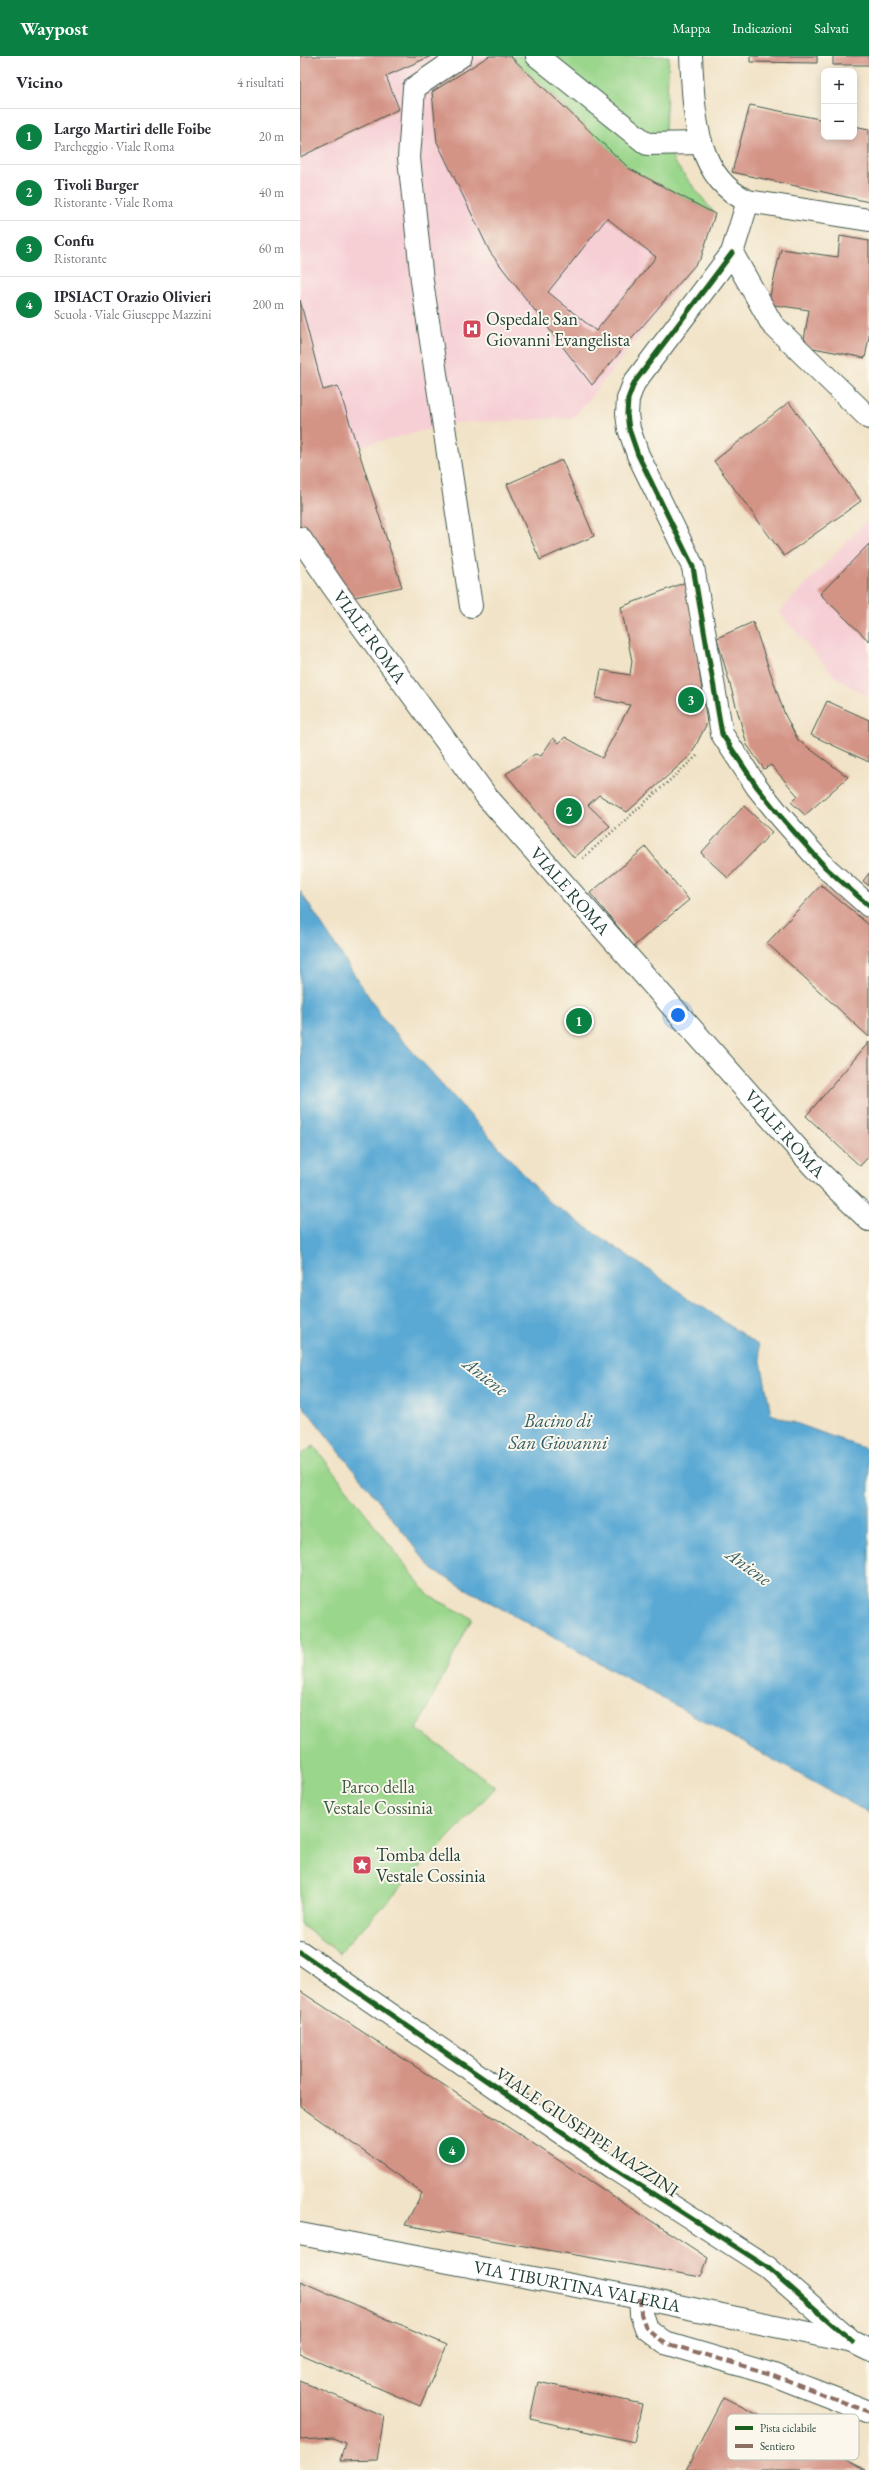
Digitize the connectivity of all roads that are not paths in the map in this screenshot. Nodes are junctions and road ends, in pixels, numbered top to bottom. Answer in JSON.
{"nodes":[{"id":1,"x":461,"y":56,"type":"edge"},
{"id":2,"x":537,"y":56,"type":"edge"},
{"id":3,"x":691,"y":56,"type":"edge"},
{"id":4,"x":701,"y":143,"type":"junction"},
{"id":5,"x":748,"y":201,"type":"junction"},
{"id":6,"x":869,"y":220,"type":"edge"},
{"id":7,"x":732,"y":253,"type":"junction"},
{"id":8,"x":869,"y":418,"type":"edge"},
{"id":9,"x":300,"y":538,"type":"edge"},
{"id":10,"x":471,"y":606,"type":"dead end"},
{"id":11,"x":869,"y":906,"type":"edge"},
{"id":12,"x":869,"y":1220,"type":"edge"},
{"id":13,"x":300,"y":1952,"type":"edge"},
{"id":14,"x":300,"y":2234,"type":"edge"},
{"id":15,"x":640,"y":2298,"type":"junction"},
{"id":16,"x":861,"y":2346,"type":"edge"},
{"id":17,"x":869,"y":2412,"type":"edge"}],
"edges":[{"from":1,"to":10,"type":"street"},
{"from":2,"to":4,"type":"street"},
{"from":3,"to":4,"type":"street"},
{"from":4,"to":5,"type":"street"},
{"from":5,"to":6,"type":"street"},
{"from":5,"to":7,"type":"street"},
{"from":7,"to":8,"type":"street"},
{"from":7,"to":11,"type":"street"},
{"from":9,"to":12,"type":"street","name":"VIALE ROMA"},
{"from":13,"to":16,"type":"street","name":"VIALE GIUSEPPE MAZZINI"},
{"from":14,"to":15,"type":"street","name":"VIA TIBURTINA VALERIA"},
{"from":15,"to":16,"type":"street","name":"VIA TIBURTINA VALERIA"},
{"from":15,"to":17,"type":"street"}]}
